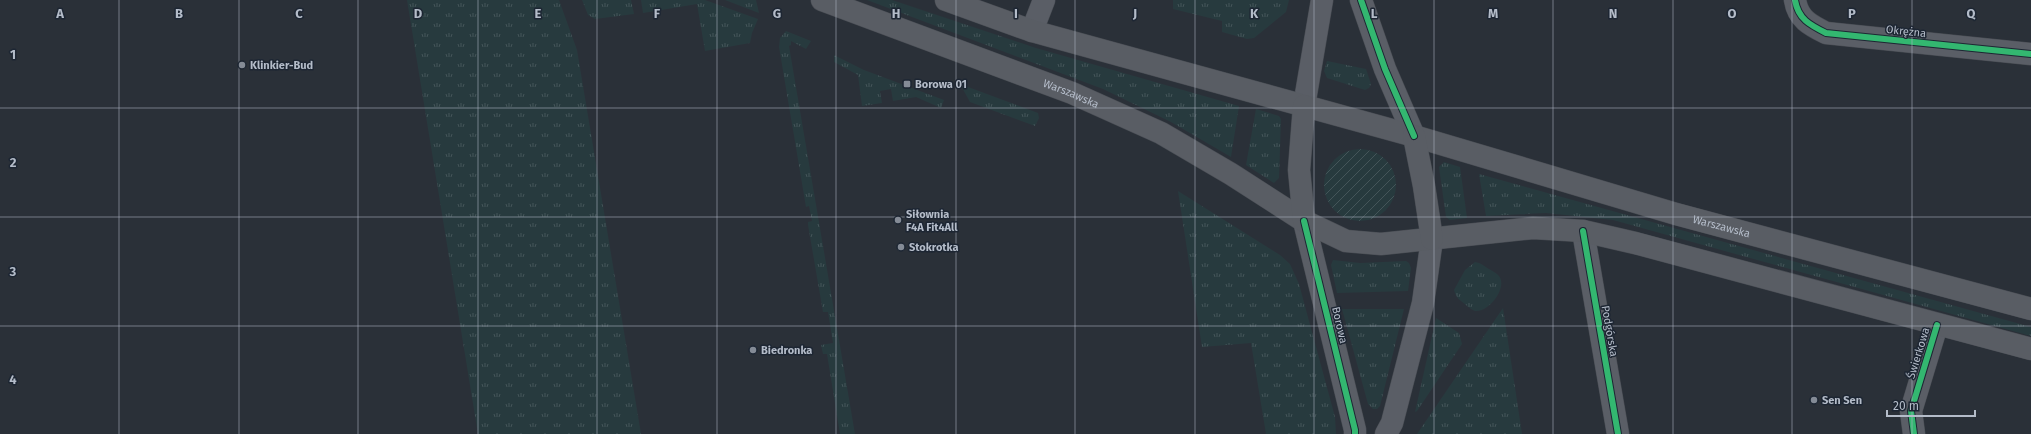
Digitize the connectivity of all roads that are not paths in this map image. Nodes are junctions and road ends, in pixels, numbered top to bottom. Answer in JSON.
{"nodes":[{"id":1,"x":822,"y":0,"type":"edge"},
{"id":2,"x":946,"y":0,"type":"edge"},
{"id":3,"x":1044,"y":0,"type":"edge"},
{"id":4,"x":1322,"y":0,"type":"edge"},
{"id":5,"x":1361,"y":0,"type":"edge"},
{"id":6,"x":1795,"y":0,"type":"edge"},
{"id":7,"x":1032,"y":31,"type":"junction"},
{"id":8,"x":2031,"y":54,"type":"edge"},
{"id":9,"x":1304,"y":106,"type":"junction"},
{"id":10,"x":1414,"y":136,"type":"junction"},
{"id":11,"x":1304,"y":221,"type":"junction"},
{"id":12,"x":1583,"y":231,"type":"junction"},
{"id":13,"x":1432,"y":239,"type":"junction"},
{"id":14,"x":2031,"y":309,"type":"edge"},
{"id":15,"x":1937,"y":325,"type":"junction"},
{"id":16,"x":2031,"y":349,"type":"edge"},
{"id":17,"x":1355,"y":434,"type":"edge"},
{"id":18,"x":1386,"y":434,"type":"edge"},
{"id":19,"x":1618,"y":434,"type":"edge"},
{"id":20,"x":1914,"y":434,"type":"edge"}],
"edges":[{"from":1,"to":11,"type":"main road","name":"Warszawska"},
{"from":2,"to":7,"type":"main road"},
{"from":3,"to":7,"type":"street"},
{"from":4,"to":9,"type":"street"},
{"from":5,"to":10,"type":"street"},
{"from":6,"to":8,"type":"street","name":"Okrężna"},
{"from":7,"to":9,"type":"main road"},
{"from":9,"to":10,"type":"main road","name":"Warszawska"},
{"from":9,"to":11,"type":"main road"},
{"from":10,"to":13,"type":"main road"},
{"from":10,"to":14,"type":"main road","name":"Warszawska"},
{"from":11,"to":13,"type":"main road","name":"Warszawska"},
{"from":11,"to":17,"type":"street","name":"Borowa"},
{"from":12,"to":13,"type":"main road"},
{"from":12,"to":15,"type":"main road"},
{"from":12,"to":19,"type":"street","name":"Podgórska"},
{"from":13,"to":18,"type":"street"},
{"from":15,"to":16,"type":"main road"},
{"from":15,"to":20,"type":"street","name":"Świerkowa"}]}
